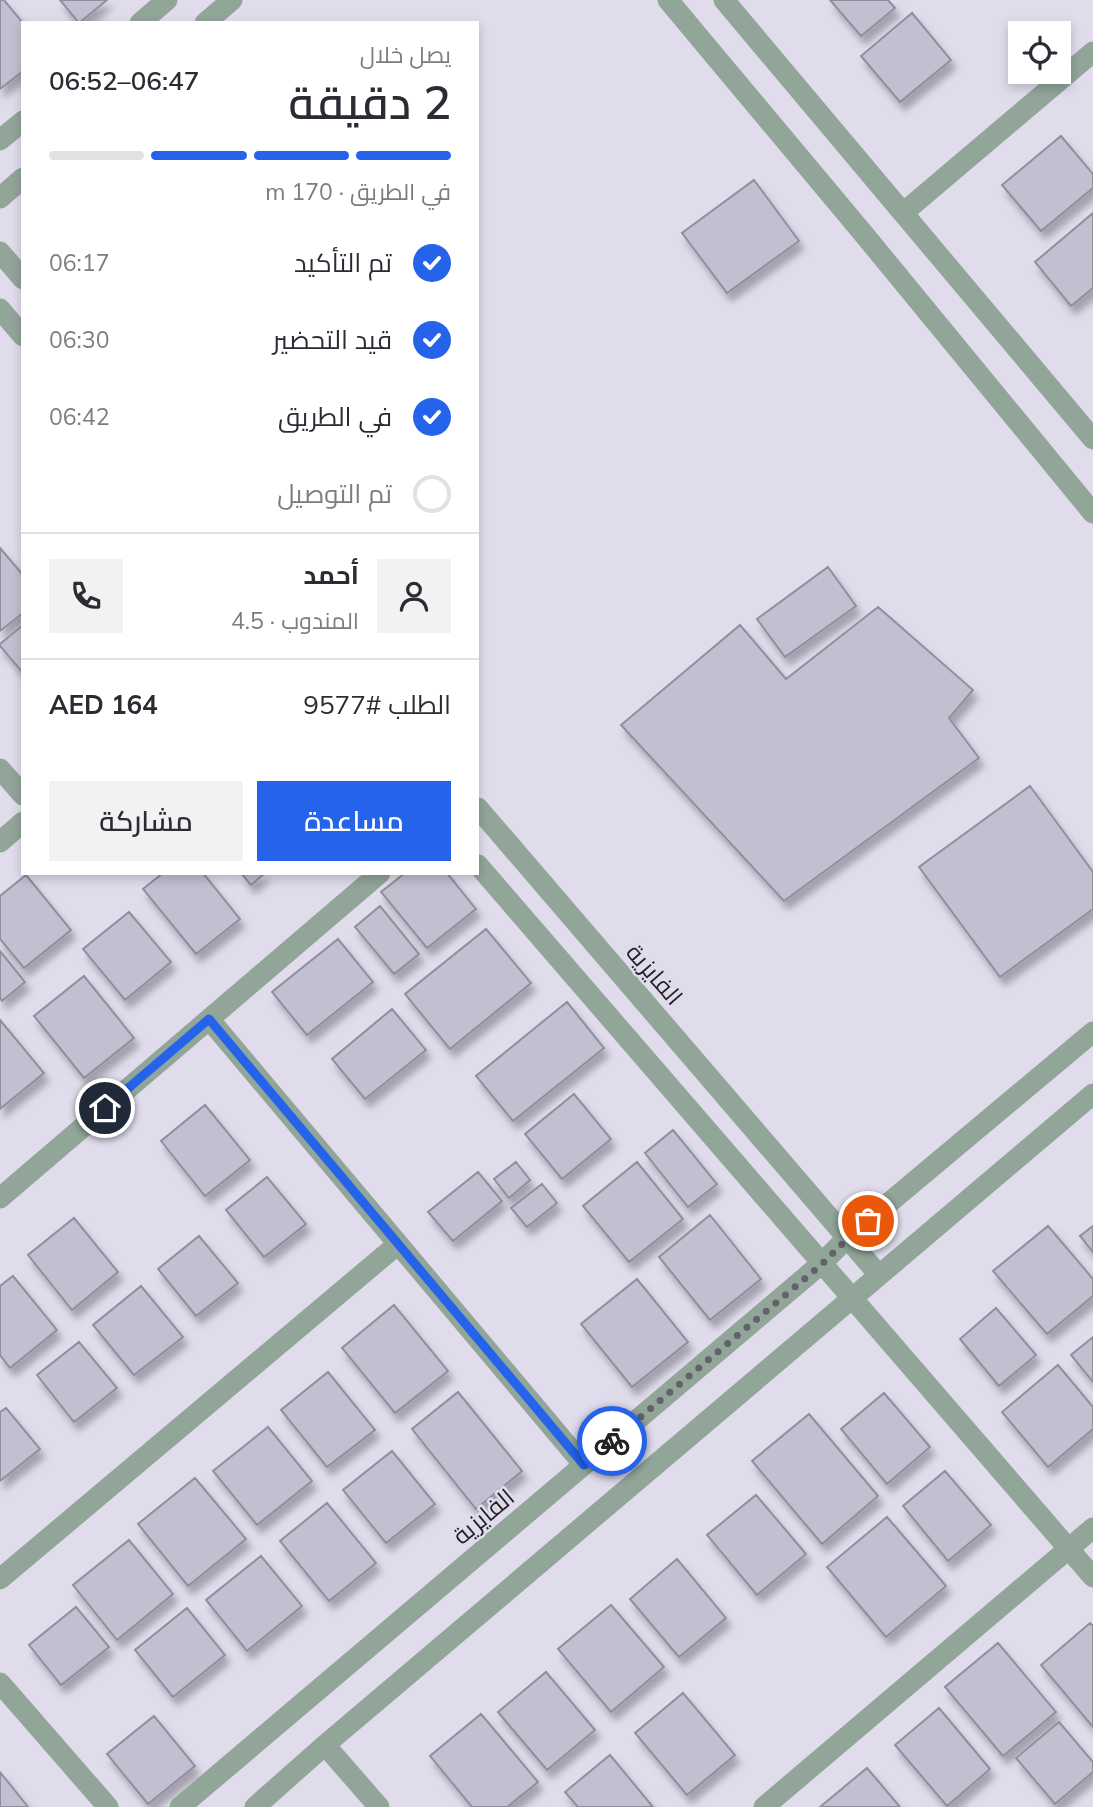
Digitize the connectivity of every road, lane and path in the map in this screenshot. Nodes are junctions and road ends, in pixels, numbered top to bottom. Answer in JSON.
{"nodes":[{"id":1,"x":167,"y":0,"type":"edge"},
{"id":2,"x":232,"y":0,"type":"edge"},
{"id":3,"x":668,"y":0,"type":"edge"},
{"id":4,"x":728,"y":1,"type":"edge"},
{"id":5,"x":142,"y":21,"type":"edge"},
{"id":6,"x":207,"y":21,"type":"edge"},
{"id":7,"x":1093,"y":52,"type":"edge"},
{"id":8,"x":21,"y":123,"type":"edge"},
{"id":9,"x":0,"y":140,"type":"edge"},
{"id":10,"x":21,"y":180,"type":"edge"},
{"id":11,"x":0,"y":198,"type":"edge"},
{"id":12,"x":903,"y":213,"type":"junction"},
{"id":13,"x":0,"y":252,"type":"edge"},
{"id":14,"x":21,"y":277,"type":"edge"},
{"id":15,"x":0,"y":309,"type":"edge"},
{"id":16,"x":21,"y":334,"type":"edge"},
{"id":17,"x":1093,"y":439,"type":"edge"},
{"id":18,"x":1093,"y":513,"type":"edge"},
{"id":19,"x":0,"y":769,"type":"edge"},
{"id":20,"x":21,"y":793,"type":"edge"},
{"id":21,"x":479,"y":808,"type":"edge"},
{"id":22,"x":21,"y":824,"type":"edge"},
{"id":23,"x":0,"y":842,"type":"edge"},
{"id":24,"x":479,"y":866,"type":"edge"},
{"id":25,"x":378,"y":875,"type":"edge"},
{"id":26,"x":209,"y":1019,"type":"junction"},
{"id":27,"x":1093,"y":1032,"type":"edge"},
{"id":28,"x":1093,"y":1094,"type":"edge"},
{"id":29,"x":0,"y":1198,"type":"edge"},
{"id":30,"x":848,"y":1238,"type":"junction"},
{"id":31,"x":398,"y":1244,"type":"junction"},
{"id":32,"x":821,"y":1265,"type":"junction"},
{"id":33,"x":879,"y":1275,"type":"junction"},
{"id":34,"x":851,"y":1299,"type":"junction"},
{"id":35,"x":584,"y":1465,"type":"junction"},
{"id":36,"x":1093,"y":1528,"type":"edge"},
{"id":37,"x":1069,"y":1549,"type":"junction"},
{"id":38,"x":1093,"y":1577,"type":"edge"},
{"id":39,"x":0,"y":1579,"type":"edge"},
{"id":40,"x":0,"y":1683,"type":"edge"},
{"id":41,"x":325,"y":1745,"type":"junction"},
{"id":42,"x":108,"y":1807,"type":"edge"},
{"id":43,"x":180,"y":1807,"type":"edge"},
{"id":44,"x":255,"y":1807,"type":"edge"},
{"id":45,"x":379,"y":1807,"type":"edge"},
{"id":46,"x":764,"y":1807,"type":"edge"}],
"edges":[{"from":1,"to":5,"type":"street"},
{"from":2,"to":6,"type":"street"},
{"from":3,"to":18,"type":"street"},
{"from":4,"to":12,"type":"street"},
{"from":7,"to":12,"type":"street"},
{"from":8,"to":9,"type":"street"},
{"from":10,"to":11,"type":"street"},
{"from":12,"to":17,"type":"street"},
{"from":13,"to":14,"type":"street"},
{"from":15,"to":16,"type":"street"},
{"from":19,"to":20,"type":"street"},
{"from":21,"to":30,"type":"street","name":"الفايزية"},
{"from":22,"to":23,"type":"street"},
{"from":24,"to":32,"type":"street"},
{"from":25,"to":26,"type":"street"},
{"from":26,"to":29,"type":"street"},
{"from":26,"to":31,"type":"street"},
{"from":27,"to":30,"type":"street","name":"الفايزية"},
{"from":28,"to":33,"type":"street"},
{"from":30,"to":32,"type":"street","name":"الفايزية"},
{"from":30,"to":33,"type":"street","name":"الفايزية"},
{"from":31,"to":35,"type":"street"},
{"from":31,"to":39,"type":"street"},
{"from":32,"to":34,"type":"street"},
{"from":32,"to":35,"type":"street","name":"الفايزية"},
{"from":33,"to":34,"type":"street"},
{"from":34,"to":37,"type":"street"},
{"from":34,"to":41,"type":"street"},
{"from":35,"to":43,"type":"street","name":"الفايزية"},
{"from":36,"to":37,"type":"street"},
{"from":37,"to":38,"type":"street"},
{"from":37,"to":46,"type":"street"},
{"from":40,"to":42,"type":"street"},
{"from":41,"to":44,"type":"street"},
{"from":41,"to":45,"type":"street"}]}
